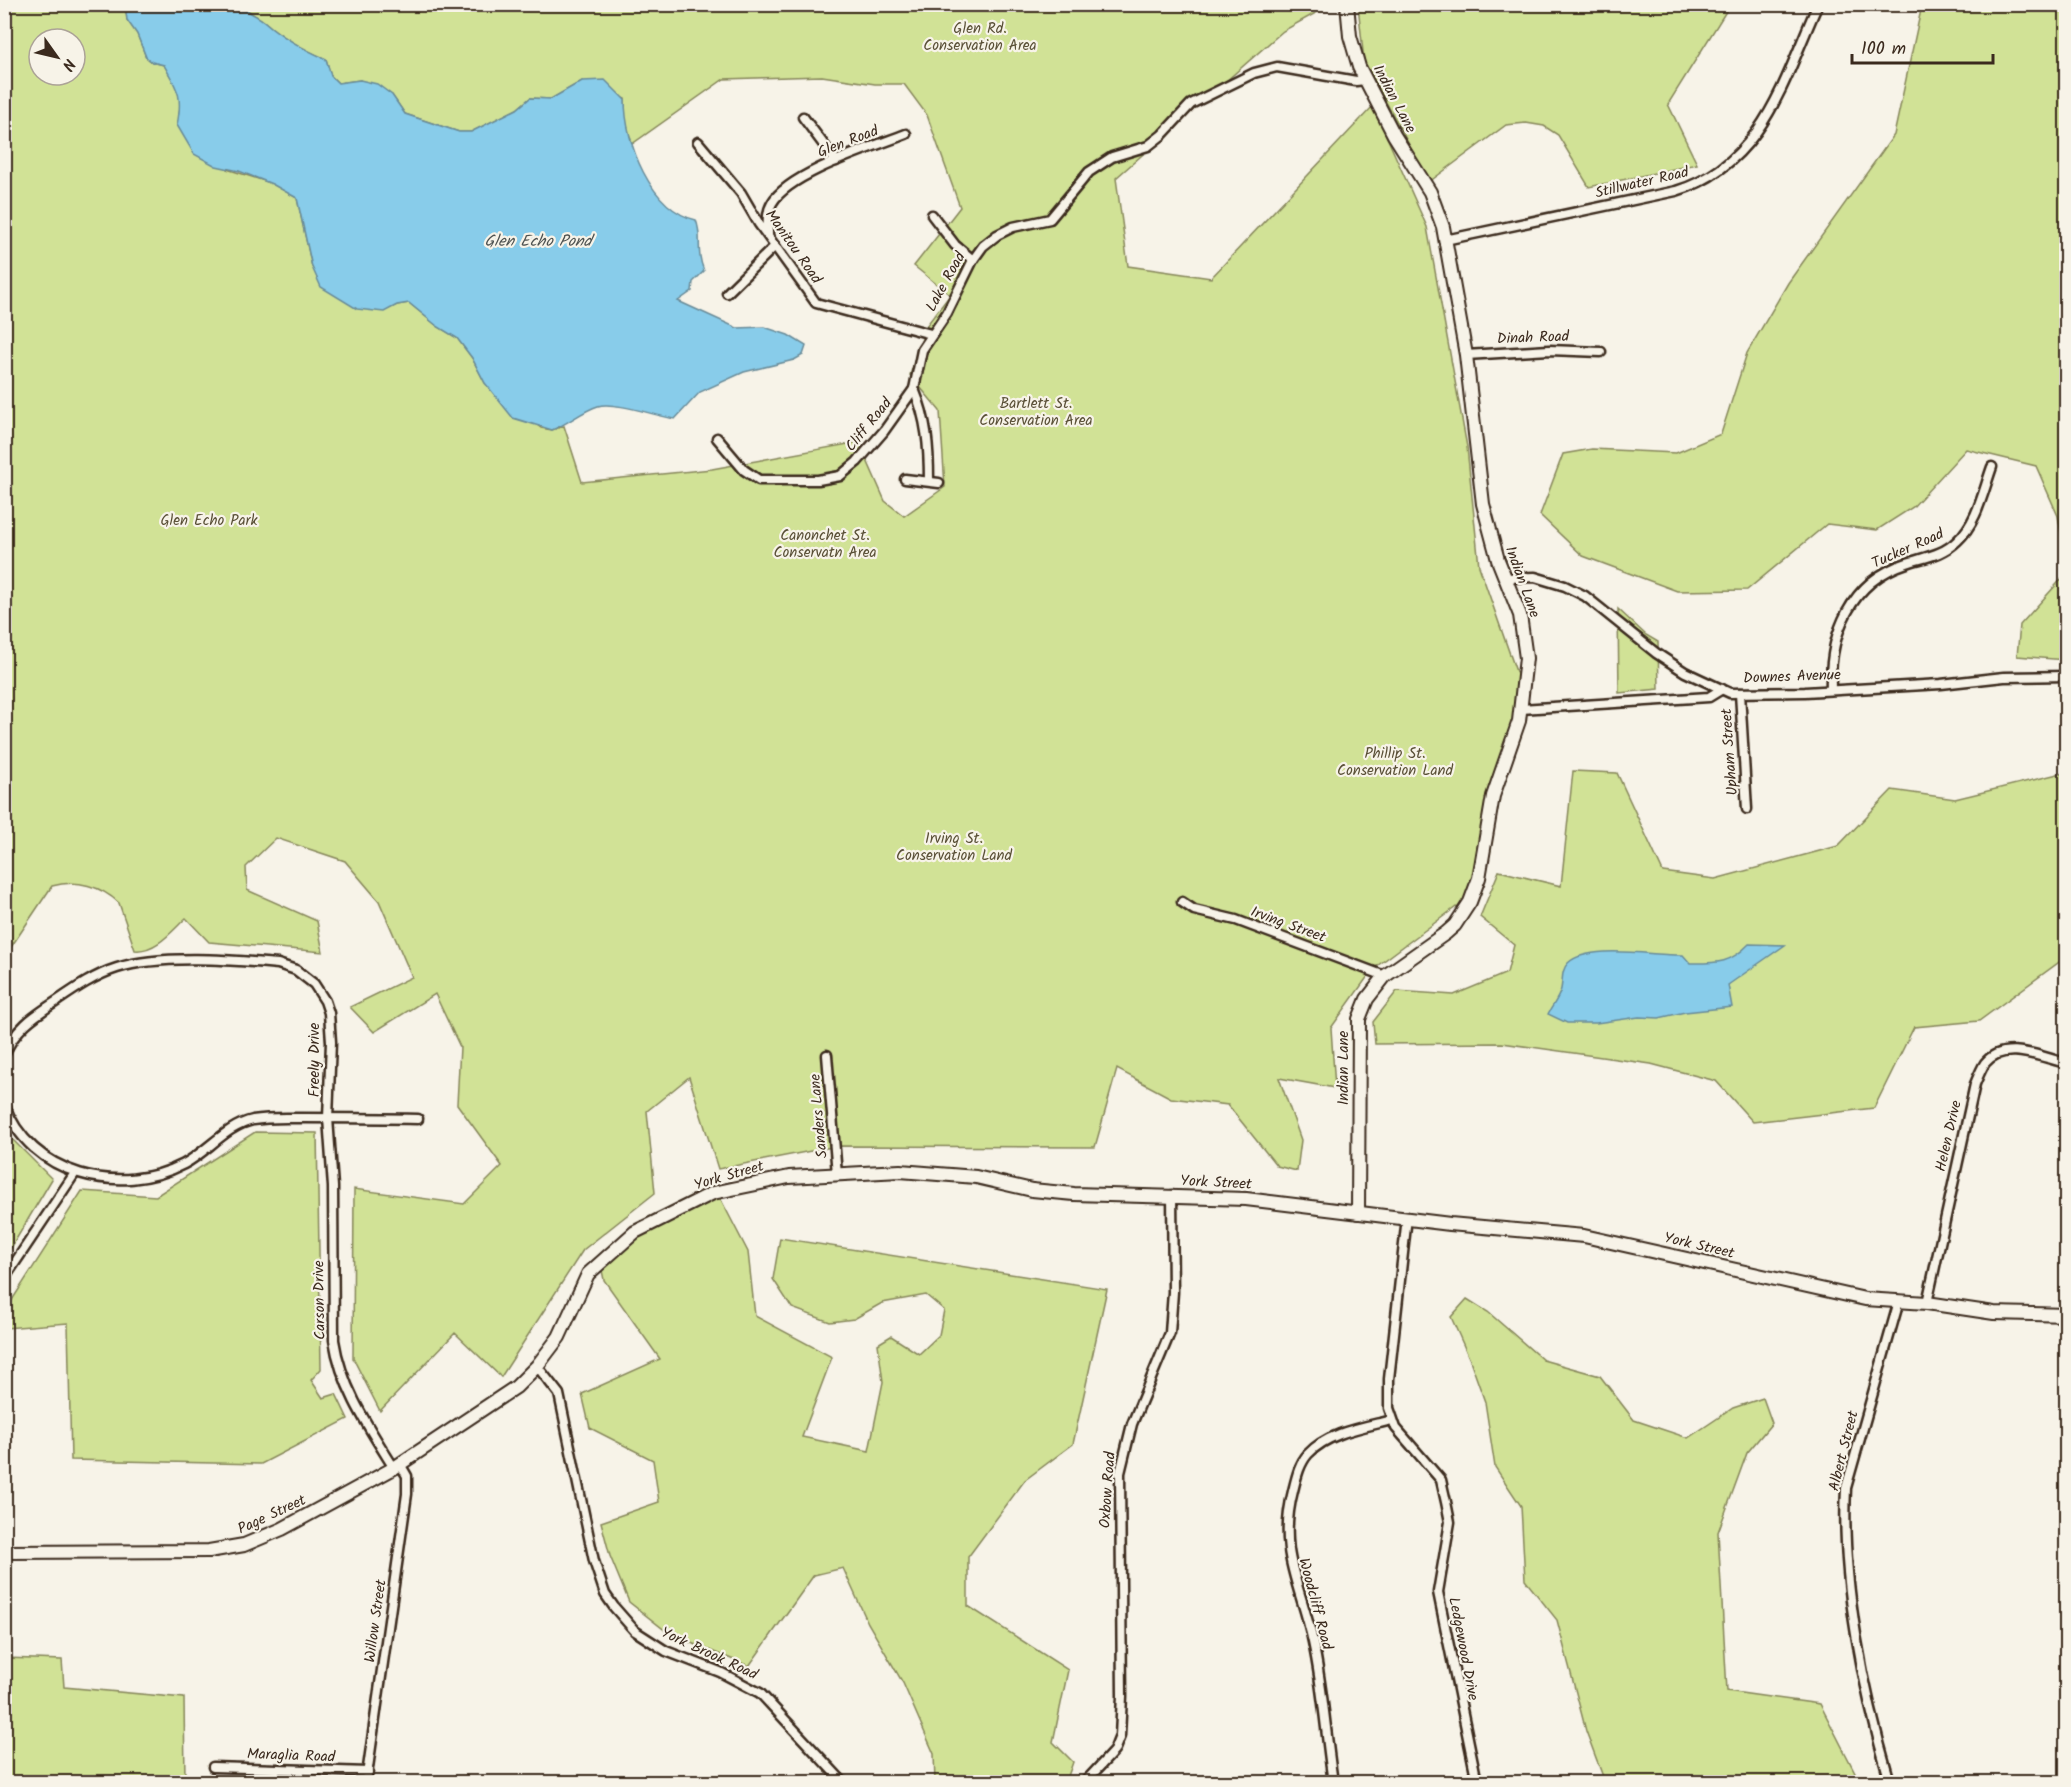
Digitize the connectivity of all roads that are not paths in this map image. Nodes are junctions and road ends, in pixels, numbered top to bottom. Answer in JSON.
{"nodes":[{"id":1,"x":1347,"y":4,"type":"edge"},
{"id":2,"x":1818,"y":4,"type":"edge"},
{"id":3,"x":1365,"y":80,"type":"junction"},
{"id":4,"x":803,"y":117,"type":"dead end"},
{"id":5,"x":906,"y":134,"type":"dead end"},
{"id":6,"x":698,"y":141,"type":"dead end"},
{"id":7,"x":836,"y":161,"type":"junction"},
{"id":8,"x":932,"y":215,"type":"dead end"},
{"id":9,"x":768,"y":235,"type":"junction"},
{"id":10,"x":1445,"y":240,"type":"junction"},
{"id":11,"x":776,"y":246,"type":"junction"},
{"id":12,"x":973,"y":260,"type":"junction"},
{"id":13,"x":727,"y":293,"type":"dead end"},
{"id":14,"x":931,"y":334,"type":"junction"},
{"id":15,"x":1601,"y":352,"type":"dead end"},
{"id":16,"x":1466,"y":355,"type":"junction"},
{"id":17,"x":914,"y":389,"type":"junction"},
{"id":18,"x":717,"y":438,"type":"dead end"},
{"id":19,"x":1992,"y":467,"type":"dead end"},
{"id":20,"x":905,"y":479,"type":"dead end"},
{"id":21,"x":929,"y":482,"type":"junction"},
{"id":22,"x":939,"y":483,"type":"dead end"},
{"id":23,"x":1506,"y":578,"type":"junction"},
{"id":24,"x":2067,"y":676,"type":"edge"},
{"id":25,"x":1722,"y":689,"type":"junction"},
{"id":26,"x":1831,"y":690,"type":"junction"},
{"id":27,"x":1740,"y":693,"type":"junction"},
{"id":28,"x":1521,"y":709,"type":"junction"},
{"id":29,"x":1747,"y":809,"type":"dead end"},
{"id":30,"x":1182,"y":902,"type":"dead end"},
{"id":31,"x":1384,"y":976,"type":"junction"},
{"id":32,"x":827,"y":1055,"type":"dead end"},
{"id":33,"x":4,"y":1056,"type":"edge"},
{"id":34,"x":2067,"y":1063,"type":"edge"},
{"id":35,"x":4,"y":1103,"type":"edge"},
{"id":36,"x":328,"y":1118,"type":"junction"},
{"id":37,"x":418,"y":1119,"type":"dead end"},
{"id":38,"x":75,"y":1173,"type":"junction"},
{"id":39,"x":837,"y":1174,"type":"junction"},
{"id":40,"x":1172,"y":1195,"type":"junction"},
{"id":41,"x":1358,"y":1212,"type":"junction"},
{"id":42,"x":1407,"y":1217,"type":"junction"},
{"id":43,"x":4,"y":1279,"type":"edge"},
{"id":44,"x":1899,"y":1301,"type":"junction"},
{"id":45,"x":1927,"y":1303,"type":"junction"},
{"id":46,"x":2067,"y":1315,"type":"edge"},
{"id":47,"x":537,"y":1366,"type":"junction"},
{"id":48,"x":1392,"y":1420,"type":"junction"},
{"id":49,"x":459,"y":1427,"type":"joint"},
{"id":50,"x":397,"y":1466,"type":"junction"},
{"id":51,"x":4,"y":1552,"type":"edge"},
{"id":52,"x":213,"y":1767,"type":"dead end"},
{"id":53,"x":368,"y":1772,"type":"junction"},
{"id":54,"x":366,"y":1782,"type":"edge"},
{"id":55,"x":843,"y":1782,"type":"edge"},
{"id":56,"x":1085,"y":1782,"type":"edge"},
{"id":57,"x":1333,"y":1782,"type":"edge"},
{"id":58,"x":1476,"y":1782,"type":"edge"},
{"id":59,"x":1890,"y":1782,"type":"edge"}],
"edges":[{"from":1,"to":3,"type":"street","name":"Indian Lane"},
{"from":2,"to":10,"type":"street","name":"Stillwater Road"},
{"from":3,"to":10,"type":"street","name":"Indian Lane"},
{"from":3,"to":12,"type":"street","name":"Lake Road"},
{"from":4,"to":7,"type":"street"},
{"from":5,"to":7,"type":"street","name":"Glen Road"},
{"from":6,"to":9,"type":"street","name":"Manitou Road"},
{"from":7,"to":9,"type":"street","name":"Glen Road"},
{"from":8,"to":12,"type":"street"},
{"from":9,"to":11,"type":"street","name":"Manitou Road"},
{"from":10,"to":16,"type":"street","name":"Indian Lane"},
{"from":11,"to":13,"type":"street"},
{"from":11,"to":14,"type":"street","name":"Manitou Road"},
{"from":12,"to":14,"type":"street","name":"Lake Road"},
{"from":14,"to":17,"type":"street","name":"Lake Road"},
{"from":15,"to":16,"type":"street","name":"Dinah Road"},
{"from":16,"to":23,"type":"street","name":"Indian Lane"},
{"from":17,"to":18,"type":"street","name":"Cliff Road"},
{"from":17,"to":21,"type":"street"},
{"from":19,"to":26,"type":"street","name":"Tucker Road"},
{"from":20,"to":21,"type":"street"},
{"from":21,"to":22,"type":"street"},
{"from":23,"to":25,"type":"street"},
{"from":23,"to":28,"type":"street","name":"Indian Lane"},
{"from":24,"to":26,"type":"street","name":"Downes Avenue"},
{"from":25,"to":27,"type":"street","name":"Downes Avenue"},
{"from":25,"to":28,"type":"street","name":"Downes Avenue"},
{"from":26,"to":27,"type":"street","name":"Downes Avenue"},
{"from":27,"to":29,"type":"street","name":"Upham Street"},
{"from":28,"to":31,"type":"street","name":"Indian Lane"},
{"from":30,"to":31,"type":"street","name":"Irving Street"},
{"from":31,"to":41,"type":"street","name":"Indian Lane"},
{"from":32,"to":39,"type":"street","name":"Sanders Lane"},
{"from":33,"to":36,"type":"street","name":"Freely Drive"},
{"from":34,"to":45,"type":"street","name":"Helen Drive"},
{"from":35,"to":38,"type":"street","name":"Freely Drive"},
{"from":36,"to":37,"type":"street"},
{"from":36,"to":38,"type":"street","name":"Freely Drive"},
{"from":36,"to":50,"type":"street","name":"Carson Drive"},
{"from":38,"to":43,"type":"street"},
{"from":39,"to":40,"type":"street","name":"York Street"},
{"from":39,"to":47,"type":"street","name":"York Street"},
{"from":40,"to":41,"type":"street","name":"York Street"},
{"from":40,"to":56,"type":"street","name":"Oxbow Road"},
{"from":41,"to":42,"type":"street","name":"York Street"},
{"from":42,"to":44,"type":"street","name":"York Street"},
{"from":42,"to":48,"type":"street","name":"Ledgewood Drive"},
{"from":44,"to":45,"type":"street","name":"York Street"},
{"from":44,"to":59,"type":"street","name":"Albert Street"},
{"from":45,"to":46,"type":"street","name":"York Street"},
{"from":47,"to":49,"type":"street","name":"York Street"},
{"from":47,"to":55,"type":"street","name":"York Brook Road"},
{"from":48,"to":57,"type":"street","name":"Woodcliff Road"},
{"from":48,"to":58,"type":"street","name":"Ledgewood Drive"},
{"from":49,"to":50,"type":"street","name":"Page Street"},
{"from":50,"to":51,"type":"street","name":"Page Street"},
{"from":50,"to":53,"type":"street","name":"Willow Street"},
{"from":52,"to":53,"type":"street","name":"Maraglia Road"},
{"from":53,"to":54,"type":"street","name":"Willow Street"}]}
